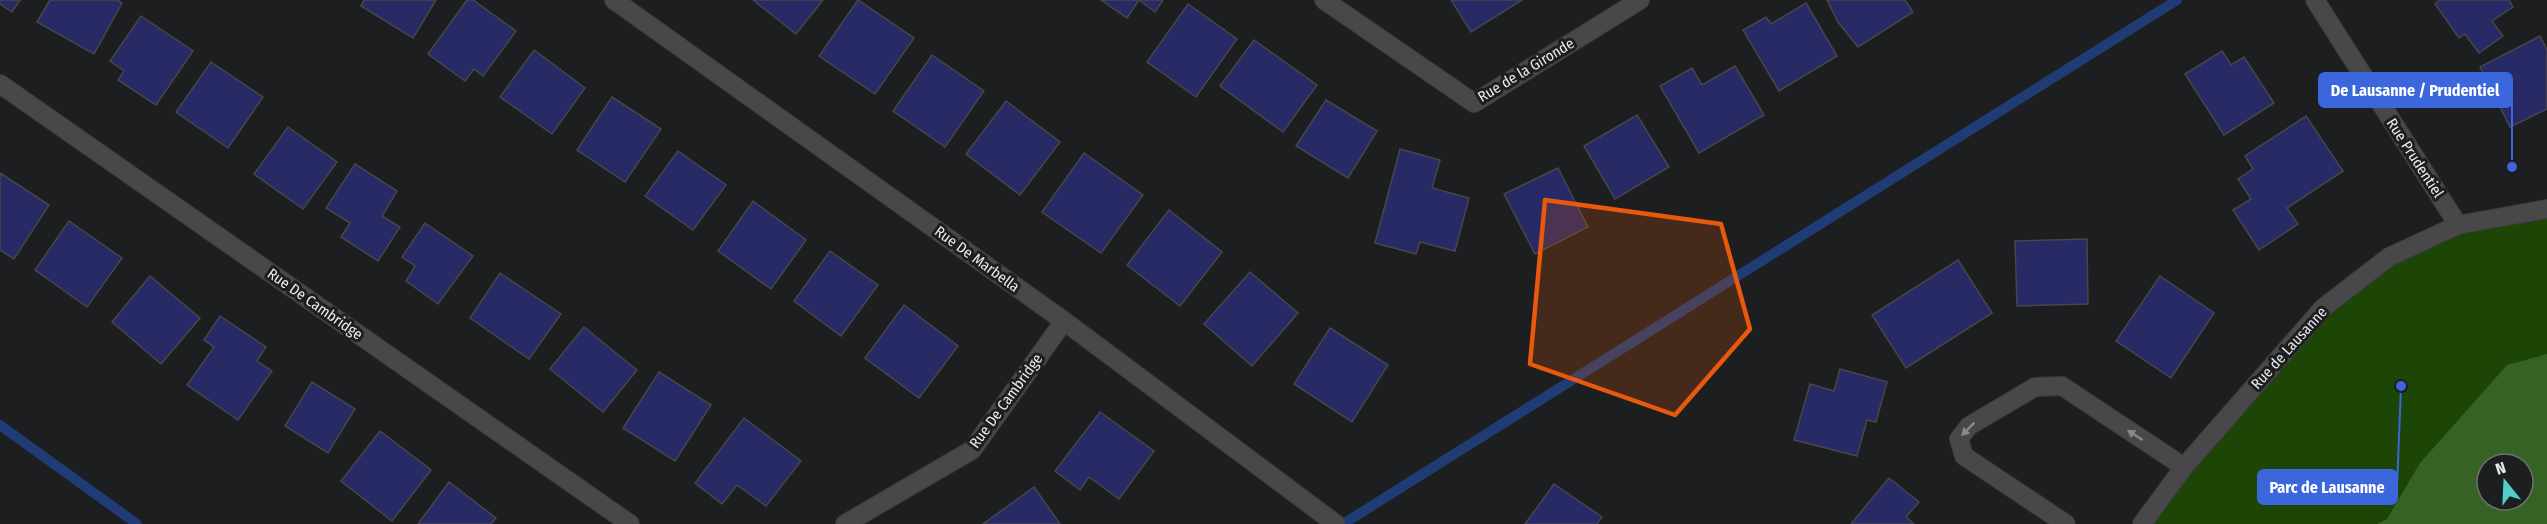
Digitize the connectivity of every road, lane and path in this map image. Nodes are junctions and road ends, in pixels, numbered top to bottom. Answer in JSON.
{"nodes":[{"id":1,"x":614,"y":0,"type":"edge"},
{"id":2,"x":1324,"y":0,"type":"edge"},
{"id":3,"x":1640,"y":0,"type":"edge"},
{"id":4,"x":2315,"y":0,"type":"edge"},
{"id":5,"x":0,"y":84,"type":"edge"},
{"id":6,"x":2547,"y":209,"type":"edge"},
{"id":7,"x":2458,"y":225,"type":"junction"},
{"id":8,"x":1064,"y":321,"type":"junction"},
{"id":9,"x":2184,"y":467,"type":"junction"},
{"id":10,"x":630,"y":524,"type":"edge"},
{"id":11,"x":844,"y":524,"type":"edge"},
{"id":12,"x":1336,"y":524,"type":"edge"},
{"id":13,"x":2066,"y":524,"type":"edge"},
{"id":14,"x":2142,"y":524,"type":"edge"}],
"edges":[{"from":1,"to":8,"type":"street","name":"Rue De Marbella"},
{"from":2,"to":3,"type":"street","name":"Rue de la Gironde"},
{"from":4,"to":7,"type":"street","name":"Rue Prudentiel"},
{"from":5,"to":10,"type":"street","name":"Rue De Cambridge"},
{"from":6,"to":7,"type":"street","name":"Rue de Lausanne"},
{"from":7,"to":9,"type":"street","name":"Rue de Lausanne"},
{"from":8,"to":11,"type":"street","name":"Rue De Cambridge"},
{"from":8,"to":12,"type":"street","name":"Rue De Marbella"},
{"from":9,"to":13,"type":"street","one_way":true},
{"from":9,"to":14,"type":"street","name":"Rue de Lausanne"}]}
